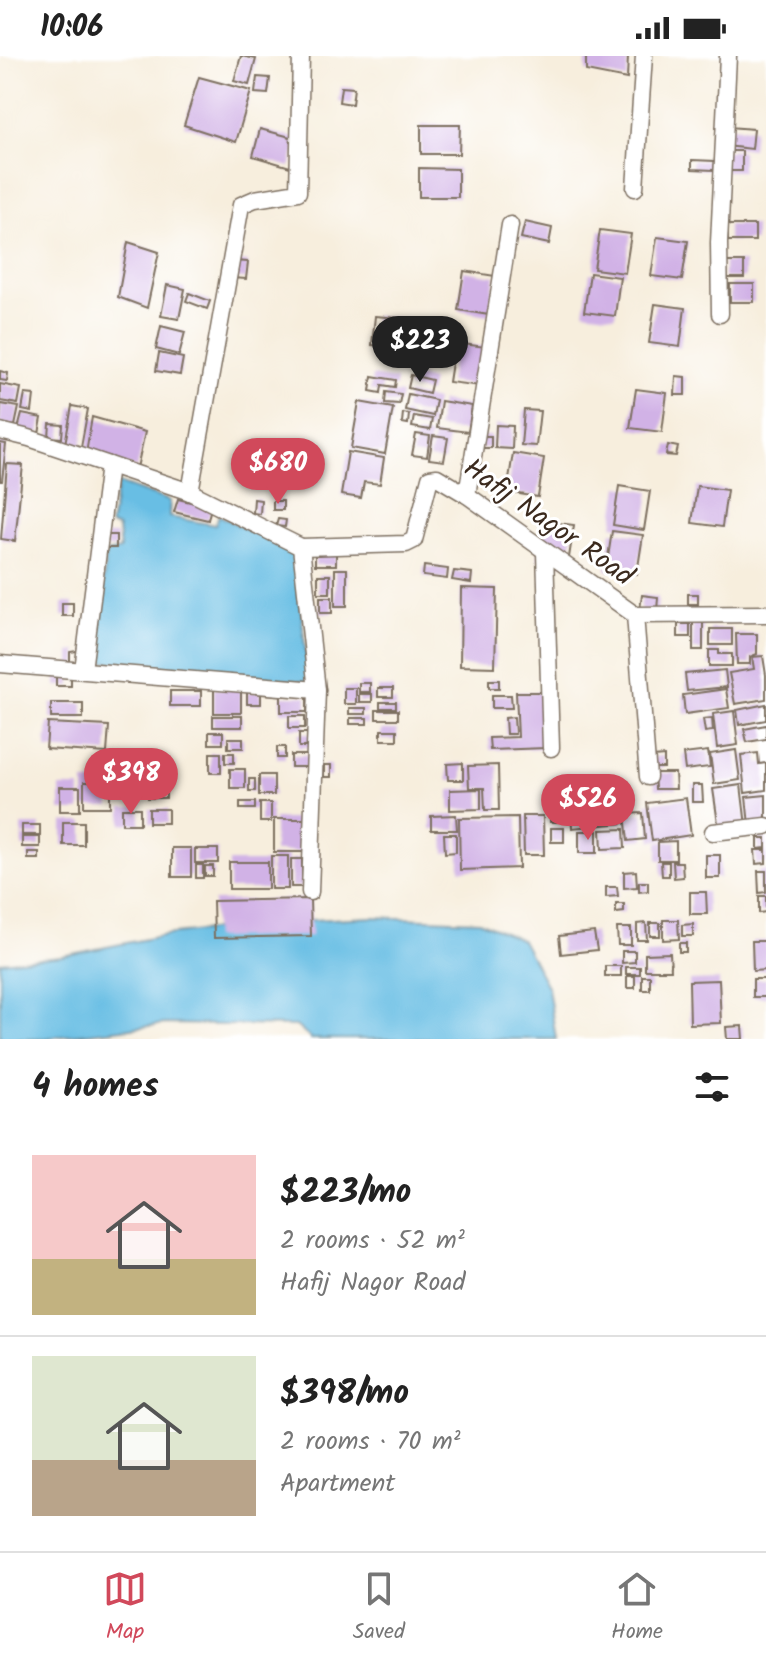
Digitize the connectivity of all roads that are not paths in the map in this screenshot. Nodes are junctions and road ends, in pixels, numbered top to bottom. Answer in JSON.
{"nodes":[{"id":1,"x":301,"y":56,"type":"edge"},
{"id":2,"x":644,"y":56,"type":"edge"},
{"id":3,"x":728,"y":56,"type":"edge"},
{"id":4,"x":635,"y":188,"type":"dead end"},
{"id":5,"x":510,"y":225,"type":"dead end"},
{"id":6,"x":720,"y":314,"type":"dead end"},
{"id":7,"x":0,"y":431,"type":"edge"},
{"id":8,"x":109,"y":465,"type":"junction"},
{"id":9,"x":190,"y":492,"type":"junction"},
{"id":10,"x":467,"y":495,"type":"junction"},
{"id":11,"x":301,"y":547,"type":"junction"},
{"id":12,"x":545,"y":552,"type":"junction"},
{"id":13,"x":766,"y":614,"type":"edge"},
{"id":14,"x":635,"y":615,"type":"junction"},
{"id":15,"x":0,"y":664,"type":"edge"},
{"id":16,"x":83,"y":670,"type":"junction"},
{"id":17,"x":317,"y":690,"type":"junction"},
{"id":18,"x":551,"y":748,"type":"dead end"},
{"id":19,"x":648,"y":777,"type":"dead end"},
{"id":20,"x":766,"y":826,"type":"edge"},
{"id":21,"x":713,"y":832,"type":"dead end"},
{"id":22,"x":310,"y":892,"type":"dead end"}],
"edges":[{"from":1,"to":9,"type":"street"},
{"from":2,"to":4,"type":"street"},
{"from":3,"to":6,"type":"street"},
{"from":5,"to":10,"type":"street"},
{"from":7,"to":8,"type":"street"},
{"from":8,"to":9,"type":"street"},
{"from":8,"to":16,"type":"street"},
{"from":9,"to":11,"type":"street"},
{"from":10,"to":11,"type":"street","name":"Hafij Nagor Road"},
{"from":10,"to":12,"type":"street","name":"Hafij Nagor Road"},
{"from":11,"to":17,"type":"street"},
{"from":12,"to":14,"type":"street","name":"Hafij Nagor Road"},
{"from":12,"to":18,"type":"street"},
{"from":13,"to":14,"type":"street","name":"Hafij Nagor Road"},
{"from":14,"to":19,"type":"street"},
{"from":15,"to":16,"type":"street"},
{"from":16,"to":17,"type":"street"},
{"from":17,"to":22,"type":"street"},
{"from":20,"to":21,"type":"street"}]}
